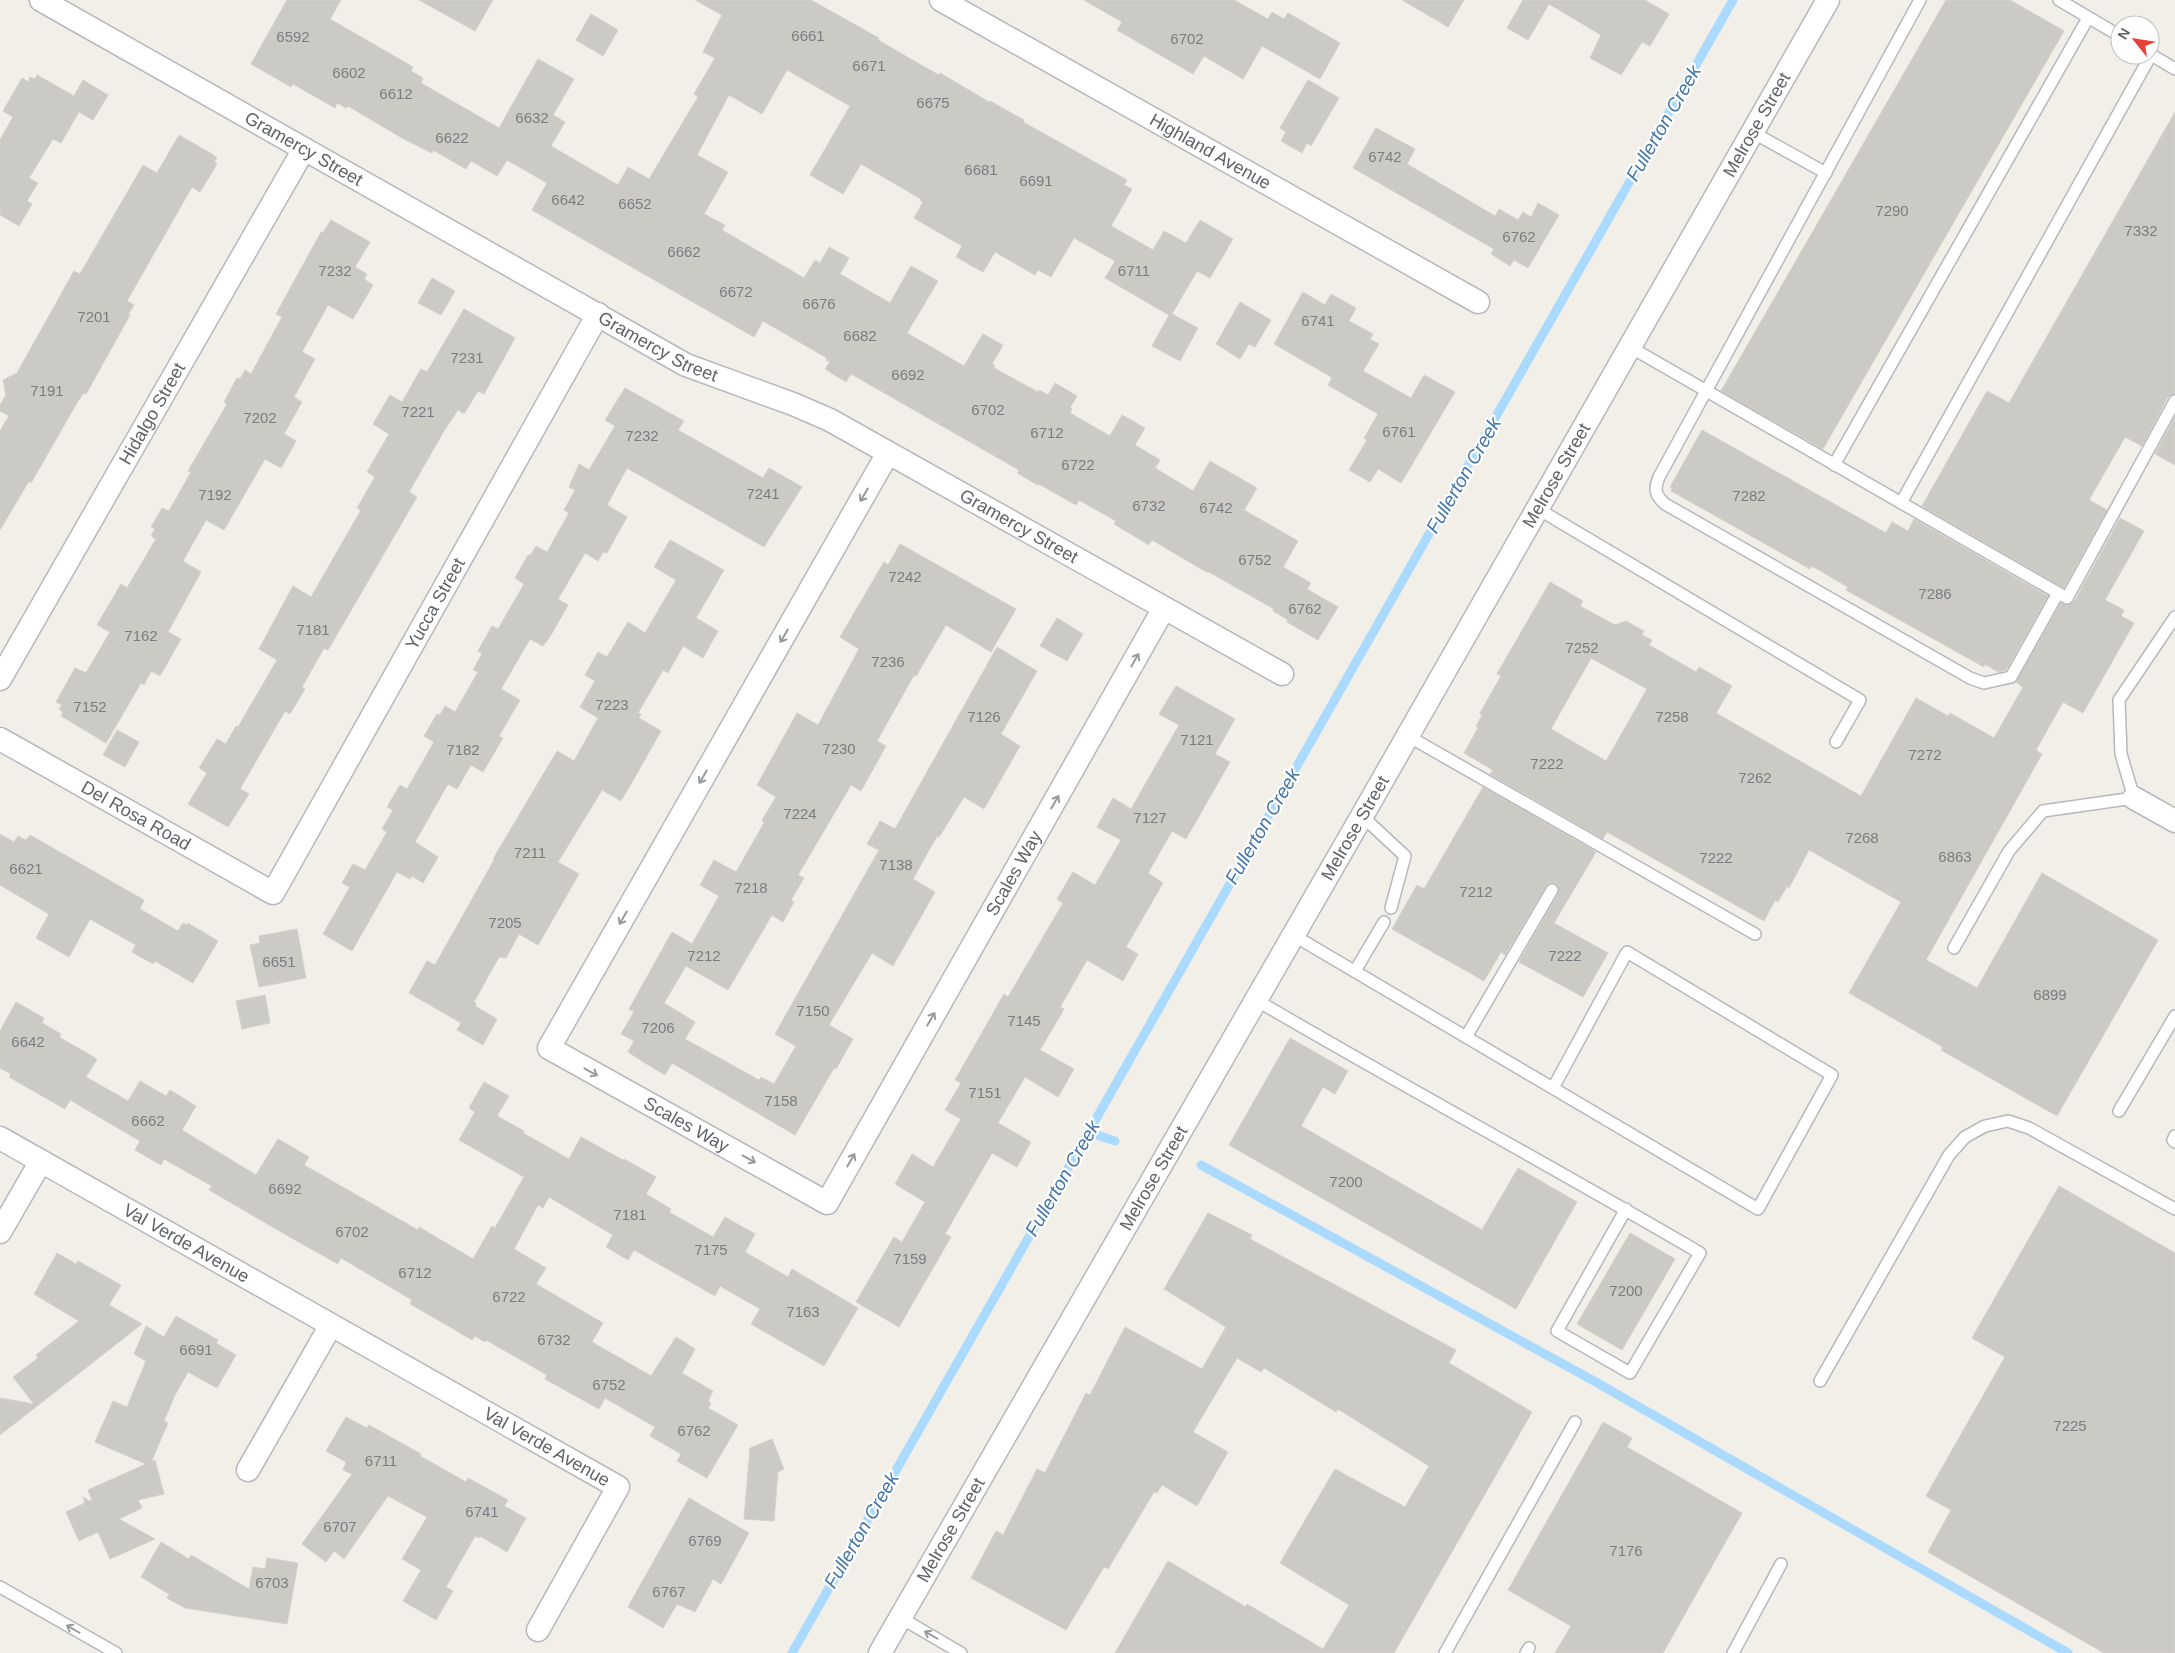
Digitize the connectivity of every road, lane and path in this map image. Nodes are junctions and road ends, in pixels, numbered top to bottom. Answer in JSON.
{"nodes":[{"id":1,"x":41,"y":0,"type":"edge"},
{"id":2,"x":941,"y":0,"type":"edge"},
{"id":3,"x":1828,"y":0,"type":"edge"},
{"id":4,"x":1920,"y":0,"type":"edge"},
{"id":5,"x":2058,"y":0,"type":"edge"},
{"id":6,"x":2088,"y":18,"type":"junction"},
{"id":7,"x":2110,"y":30,"type":"edge"},
{"id":8,"x":2160,"y":60,"type":"edge"},
{"id":9,"x":2145,"y":65,"type":"edge"},
{"id":10,"x":2175,"y":69,"type":"edge"},
{"id":11,"x":1752,"y":132,"type":"junction"},
{"id":12,"x":304,"y":149,"type":"junction"},
{"id":13,"x":1826,"y":173,"type":"junction"},
{"id":14,"x":1478,"y":302,"type":"dead end"},
{"id":15,"x":598,"y":314,"type":"junction"},
{"id":16,"x":1630,"y":347,"type":"junction"},
{"id":17,"x":1706,"y":392,"type":"junction"},
{"id":18,"x":2175,"y":402,"type":"edge"},
{"id":19,"x":888,"y":453,"type":"junction"},
{"id":20,"x":1834,"y":465,"type":"junction"},
{"id":21,"x":1901,"y":503,"type":"junction"},
{"id":22,"x":1538,"y":509,"type":"junction"},
{"id":23,"x":2058,"y":593,"type":"junction"},
{"id":24,"x":1164,"y":608,"type":"junction"},
{"id":25,"x":2175,"y":617,"type":"edge"},
{"id":26,"x":1282,"y":674,"type":"dead end"},
{"id":27,"x":0,"y":679,"type":"edge"},
{"id":28,"x":1408,"y":736,"type":"junction"},
{"id":29,"x":0,"y":739,"type":"edge"},
{"id":30,"x":1836,"y":742,"type":"dead end"},
{"id":31,"x":2134,"y":798,"type":"junction"},
{"id":32,"x":1362,"y":816,"type":"junction"},
{"id":33,"x":2175,"y":821,"type":"edge"},
{"id":34,"x":1552,"y":890,"type":"dead end"},
{"id":35,"x":273,"y":893,"type":"joint"},
{"id":36,"x":1391,"y":908,"type":"dead end"},
{"id":37,"x":1384,"y":922,"type":"dead end"},
{"id":38,"x":1755,"y":934,"type":"dead end"},
{"id":39,"x":1293,"y":935,"type":"junction"},
{"id":40,"x":1954,"y":948,"type":"dead end"},
{"id":41,"x":1355,"y":971,"type":"junction"},
{"id":42,"x":1256,"y":1000,"type":"junction"},
{"id":43,"x":2175,"y":1016,"type":"edge"},
{"id":44,"x":1466,"y":1037,"type":"junction"},
{"id":45,"x":1553,"y":1088,"type":"junction"},
{"id":46,"x":2119,"y":1111,"type":"dead end"},
{"id":47,"x":2175,"y":1136,"type":"edge"},
{"id":48,"x":0,"y":1138,"type":"edge"},
{"id":49,"x":2175,"y":1142,"type":"edge"},
{"id":50,"x":41,"y":1161,"type":"junction"},
{"id":51,"x":1626,"y":1209,"type":"junction"},
{"id":52,"x":2175,"y":1209,"type":"edge"},
{"id":53,"x":0,"y":1232,"type":"edge"},
{"id":54,"x":332,"y":1325,"type":"junction"},
{"id":55,"x":1820,"y":1381,"type":"dead end"},
{"id":56,"x":1575,"y":1422,"type":"dead end"},
{"id":57,"x":248,"y":1470,"type":"dead end"},
{"id":58,"x":1781,"y":1564,"type":"dead end"},
{"id":59,"x":0,"y":1587,"type":"edge"},
{"id":60,"x":901,"y":1618,"type":"junction"},
{"id":61,"x":538,"y":1630,"type":"dead end"},
{"id":62,"x":116,"y":1653,"type":"edge"},
{"id":63,"x":880,"y":1653,"type":"edge"},
{"id":64,"x":961,"y":1653,"type":"edge"},
{"id":65,"x":1445,"y":1653,"type":"edge"},
{"id":66,"x":1733,"y":1653,"type":"edge"}],
"edges":[{"from":1,"to":12,"type":"street","name":"Gramercy Street"},
{"from":2,"to":14,"type":"street","name":"Highland Avenue"},
{"from":3,"to":11,"type":"street","name":"Melrose Street"},
{"from":4,"to":13,"type":"lane"},
{"from":5,"to":6,"type":"lane"},
{"from":6,"to":7,"type":"lane"},
{"from":6,"to":20,"type":"lane"},
{"from":8,"to":10,"type":"lane"},
{"from":9,"to":21,"type":"lane"},
{"from":11,"to":13,"type":"lane"},
{"from":11,"to":16,"type":"street","name":"Melrose Street"},
{"from":12,"to":15,"type":"street","name":"Gramercy Street"},
{"from":12,"to":27,"type":"street","name":"Hidalgo Street"},
{"from":13,"to":17,"type":"lane"},
{"from":15,"to":19,"type":"street","name":"Gramercy Street"},
{"from":15,"to":35,"type":"street","name":"Yucca Street"},
{"from":16,"to":17,"type":"lane"},
{"from":16,"to":22,"type":"street","name":"Melrose Street"},
{"from":17,"to":20,"type":"lane"},
{"from":17,"to":23,"type":"lane"},
{"from":18,"to":23,"type":"lane"},
{"from":19,"to":24,"type":"street","name":"Gramercy Street"},
{"from":19,"to":24,"type":"street","name":"Scales Way","one_way":true},
{"from":20,"to":21,"type":"lane"},
{"from":21,"to":23,"type":"lane"},
{"from":22,"to":28,"type":"street","name":"Melrose Street"},
{"from":22,"to":30,"type":"lane"},
{"from":24,"to":26,"type":"street","name":"Gramercy Street"},
{"from":25,"to":31,"type":"lane"},
{"from":28,"to":32,"type":"street","name":"Melrose Street"},
{"from":28,"to":38,"type":"lane"},
{"from":29,"to":35,"type":"street","name":"Del Rosa Road"},
{"from":31,"to":33,"type":"street"},
{"from":31,"to":40,"type":"lane"},
{"from":32,"to":36,"type":"lane"},
{"from":32,"to":39,"type":"street","name":"Melrose Street"},
{"from":34,"to":44,"type":"lane"},
{"from":37,"to":41,"type":"lane"},
{"from":39,"to":41,"type":"lane"},
{"from":39,"to":42,"type":"street","name":"Melrose Street"},
{"from":41,"to":44,"type":"lane"},
{"from":42,"to":51,"type":"lane"},
{"from":42,"to":60,"type":"street","name":"Melrose Street"},
{"from":43,"to":46,"type":"lane"},
{"from":44,"to":45,"type":"lane"},
{"from":45,"to":45,"type":"lane"},
{"from":47,"to":49,"type":"lane"},
{"from":48,"to":50,"type":"street","name":"Val Verde Avenue"},
{"from":50,"to":53,"type":"street"},
{"from":50,"to":54,"type":"street","name":"Val Verde Avenue"},
{"from":51,"to":51,"type":"lane"},
{"from":52,"to":55,"type":"lane"},
{"from":54,"to":57,"type":"street"},
{"from":54,"to":61,"type":"street","name":"Val Verde Avenue"},
{"from":56,"to":65,"type":"lane"},
{"from":58,"to":66,"type":"lane"},
{"from":62,"to":59,"type":"lane","one_way":true},
{"from":60,"to":63,"type":"street","name":"Melrose Street"},
{"from":64,"to":60,"type":"lane","one_way":true}]}
